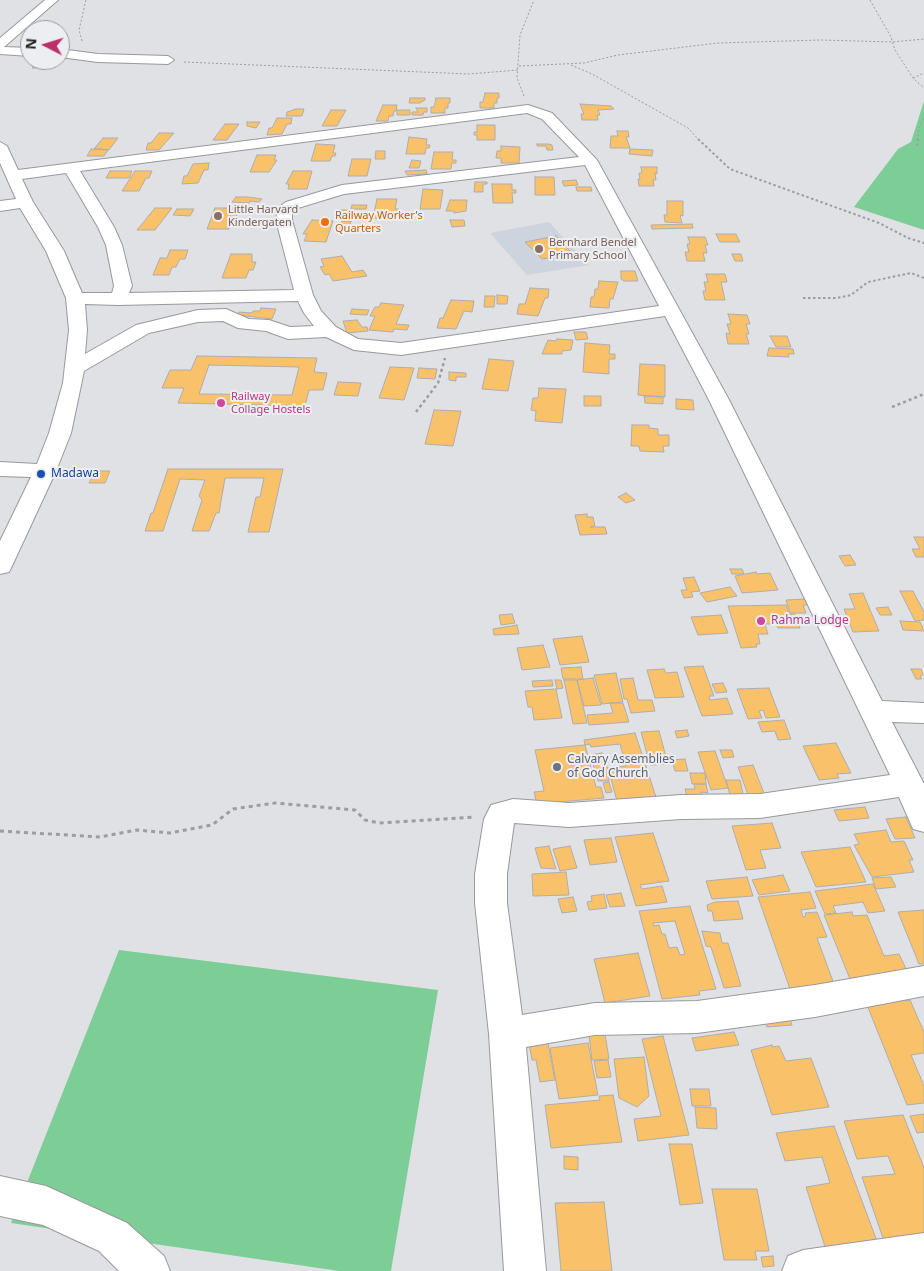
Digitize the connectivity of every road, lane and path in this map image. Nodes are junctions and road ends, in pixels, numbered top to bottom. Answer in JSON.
{"nodes":[{"id":1,"x":52,"y":0,"type":"edge"},
{"id":2,"x":86,"y":0,"type":"edge"},
{"id":3,"x":534,"y":0,"type":"edge"},
{"id":4,"x":870,"y":0,"type":"edge"},
{"id":5,"x":924,"y":39,"type":"edge"},
{"id":6,"x":892,"y":42,"type":"junction"},
{"id":7,"x":0,"y":44,"type":"edge"},
{"id":8,"x":70,"y":49,"type":"edge"},
{"id":9,"x":0,"y":50,"type":"edge"},
{"id":10,"x":20,"y":51,"type":"edge"},
{"id":11,"x":70,"y":54,"type":"edge"},
{"id":12,"x":168,"y":60,"type":"joint"},
{"id":13,"x":569,"y":64,"type":"junction"},
{"id":14,"x":520,"y":66,"type":"junction"},
{"id":15,"x":518,"y":70,"type":"junction"},
{"id":16,"x":924,"y":73,"type":"edge"},
{"id":17,"x":913,"y":78,"type":"junction"},
{"id":18,"x":924,"y":88,"type":"edge"},
{"id":19,"x":528,"y":109,"type":"junction"},
{"id":20,"x":924,"y":117,"type":"edge"},
{"id":21,"x":0,"y":146,"type":"edge"},
{"id":22,"x":917,"y":146,"type":"dead end"},
{"id":23,"x":590,"y":160,"type":"junction"},
{"id":24,"x":70,"y":168,"type":"junction"},
{"id":25,"x":7,"y":176,"type":"edge"},
{"id":26,"x":12,"y":204,"type":"edge"},
{"id":27,"x":19,"y":222,"type":"dead end"},
{"id":28,"x":924,"y":243,"type":"edge"},
{"id":29,"x":924,"y":278,"type":"edge"},
{"id":30,"x":304,"y":295,"type":"junction"},
{"id":31,"x":74,"y":298,"type":"junction"},
{"id":32,"x":802,"y":298,"type":"dead end"},
{"id":33,"x":184,"y":299,"type":"junction"},
{"id":34,"x":118,"y":300,"type":"junction"},
{"id":35,"x":669,"y":310,"type":"junction"},
{"id":36,"x":213,"y":316,"type":"junction"},
{"id":37,"x":329,"y":331,"type":"junction"},
{"id":38,"x":446,"y":342,"type":"junction"},
{"id":39,"x":75,"y":368,"type":"junction"},
{"id":40,"x":924,"y":394,"type":"edge"},
{"id":41,"x":892,"y":407,"type":"dead end"},
{"id":42,"x":416,"y":412,"type":"dead end"},
{"id":43,"x":0,"y":469,"type":"edge"},
{"id":44,"x":45,"y":471,"type":"junction"},
{"id":45,"x":0,"y":566,"type":"edge"},
{"id":46,"x":873,"y":711,"type":"junction"},
{"id":47,"x":924,"y":713,"type":"edge"},
{"id":48,"x":909,"y":784,"type":"junction"},
{"id":49,"x":500,"y":819,"type":"junction"},
{"id":50,"x":924,"y":820,"type":"edge"},
{"id":51,"x":0,"y":831,"type":"edge"},
{"id":52,"x":924,"y":981,"type":"edge"},
{"id":53,"x":507,"y":1034,"type":"junction"},
{"id":54,"x":0,"y":1196,"type":"edge"},
{"id":55,"x":924,"y":1254,"type":"edge"},
{"id":56,"x":150,"y":1271,"type":"edge"},
{"id":57,"x":525,"y":1271,"type":"edge"},
{"id":58,"x":803,"y":1271,"type":"edge"}],
"edges":[{"from":1,"to":7,"type":"street"},
{"from":2,"to":8,"type":"path"},
{"from":3,"to":14,"type":"path"},
{"from":4,"to":6,"type":"path"},
{"from":5,"to":6,"type":"path"},
{"from":6,"to":13,"type":"path"},
{"from":6,"to":17,"type":"path"},
{"from":9,"to":10,"type":"street"},
{"from":11,"to":12,"type":"street"},
{"from":12,"to":15,"type":"path"},
{"from":13,"to":14,"type":"path"},
{"from":13,"to":28,"type":"path"},
{"from":14,"to":15,"type":"path"},
{"from":15,"to":19,"type":"path"},
{"from":16,"to":17,"type":"path"},
{"from":17,"to":18,"type":"path"},
{"from":19,"to":23,"type":"street"},
{"from":19,"to":24,"type":"street"},
{"from":20,"to":22,"type":"path"},
{"from":21,"to":25,"type":"street"},
{"from":23,"to":30,"type":"street"},
{"from":23,"to":35,"type":"street"},
{"from":24,"to":25,"type":"street"},
{"from":24,"to":34,"type":"street"},
{"from":25,"to":26,"type":"street"},
{"from":26,"to":27,"type":"street"},
{"from":26,"to":31,"type":"street"},
{"from":29,"to":32,"type":"path"},
{"from":30,"to":33,"type":"street"},
{"from":30,"to":37,"type":"street"},
{"from":31,"to":34,"type":"street"},
{"from":31,"to":39,"type":"street"},
{"from":33,"to":34,"type":"street"},
{"from":33,"to":36,"type":"street"},
{"from":35,"to":38,"type":"street"},
{"from":35,"to":46,"type":"street"},
{"from":36,"to":37,"type":"street"},
{"from":36,"to":39,"type":"street"},
{"from":37,"to":38,"type":"street"},
{"from":38,"to":42,"type":"path"},
{"from":39,"to":44,"type":"street"},
{"from":40,"to":41,"type":"path"},
{"from":43,"to":44,"type":"street"},
{"from":44,"to":45,"type":"street"},
{"from":46,"to":47,"type":"street"},
{"from":46,"to":48,"type":"street"},
{"from":48,"to":49,"type":"street"},
{"from":48,"to":50,"type":"street"},
{"from":49,"to":51,"type":"path"},
{"from":49,"to":53,"type":"street"},
{"from":52,"to":53,"type":"street"},
{"from":53,"to":57,"type":"street"},
{"from":54,"to":56,"type":"street"},
{"from":55,"to":58,"type":"street"}]}
